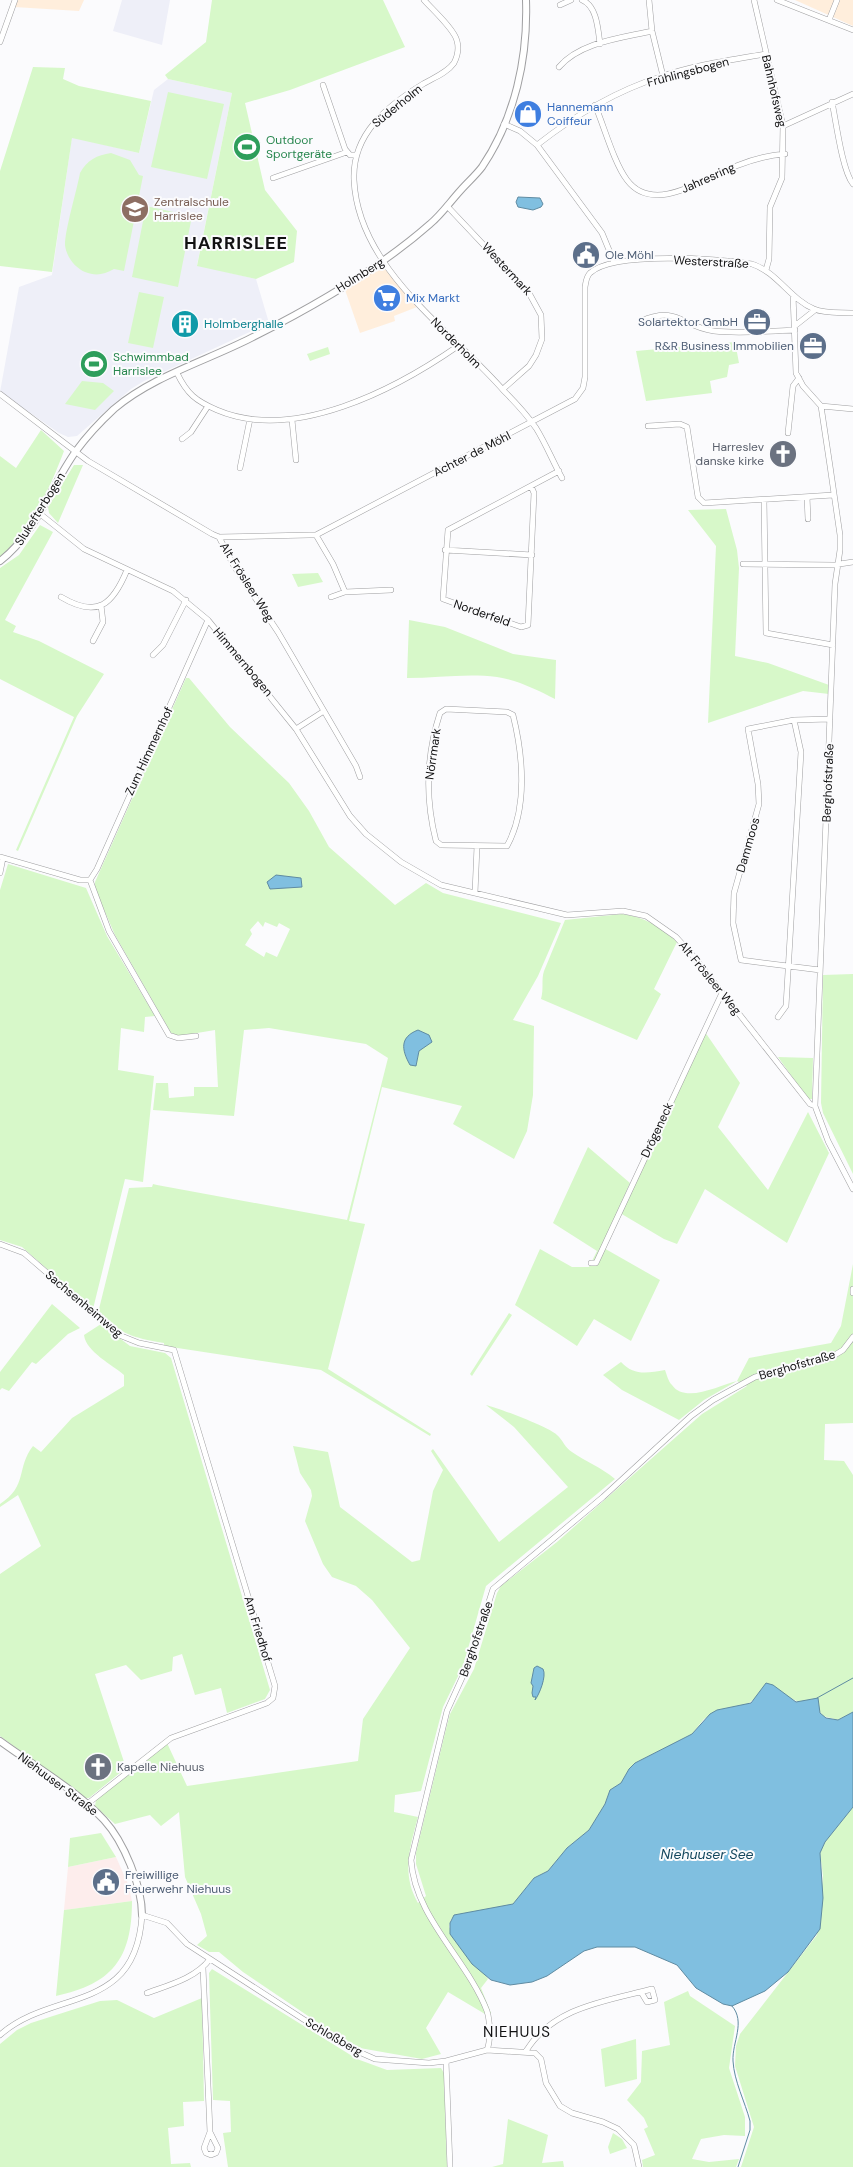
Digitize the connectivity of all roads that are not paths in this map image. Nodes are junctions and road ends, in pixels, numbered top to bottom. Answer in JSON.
{"nodes":[{"id":1,"x":15,"y":0,"type":"edge"},
{"id":2,"x":424,"y":0,"type":"edge"},
{"id":3,"x":526,"y":0,"type":"edge"},
{"id":4,"x":571,"y":0,"type":"edge"},
{"id":5,"x":582,"y":0,"type":"edge"},
{"id":6,"x":649,"y":0,"type":"edge"},
{"id":7,"x":754,"y":0,"type":"edge"},
{"id":8,"x":777,"y":0,"type":"edge"},
{"id":9,"x":837,"y":0,"type":"edge"},
{"id":10,"x":560,"y":5,"type":"dead end"},
{"id":11,"x":829,"y":20,"type":"junction"},
{"id":12,"x":853,"y":30,"type":"edge"},
{"id":13,"x":652,"y":31,"type":"junction"},
{"id":14,"x":0,"y":42,"type":"edge"},
{"id":15,"x":600,"y":44,"type":"junction"},
{"id":16,"x":766,"y":54,"type":"junction"},
{"id":17,"x":559,"y":66,"type":"dead end"},
{"id":18,"x":663,"y":76,"type":"junction"},
{"id":19,"x":323,"y":84,"type":"dead end"},
{"id":20,"x":853,"y":94,"type":"edge"},
{"id":21,"x":832,"y":102,"type":"junction"},
{"id":22,"x":595,"y":105,"type":"junction"},
{"id":23,"x":504,"y":124,"type":"junction"},
{"id":24,"x":783,"y":126,"type":"junction"},
{"id":25,"x":537,"y":145,"type":"junction"},
{"id":26,"x":347,"y":152,"type":"junction"},
{"id":27,"x":784,"y":154,"type":"junction"},
{"id":28,"x":355,"y":155,"type":"junction"},
{"id":29,"x":273,"y":178,"type":"dead end"},
{"id":30,"x":853,"y":184,"type":"edge"},
{"id":31,"x":447,"y":206,"type":"junction"},
{"id":32,"x":383,"y":261,"type":"junction"},
{"id":33,"x":614,"y":262,"type":"junction"},
{"id":34,"x":766,"y":270,"type":"junction"},
{"id":35,"x":793,"y":295,"type":"junction"},
{"id":36,"x":816,"y":310,"type":"junction"},
{"id":37,"x":853,"y":313,"type":"edge"},
{"id":38,"x":640,"y":321,"type":"dead end"},
{"id":39,"x":796,"y":328,"type":"junction"},
{"id":40,"x":458,"y":346,"type":"junction"},
{"id":41,"x":176,"y":373,"type":"junction"},
{"id":42,"x":799,"y":378,"type":"junction"},
{"id":43,"x":503,"y":389,"type":"junction"},
{"id":44,"x":0,"y":394,"type":"edge"},
{"id":45,"x":208,"y":406,"type":"junction"},
{"id":46,"x":821,"y":406,"type":"junction"},
{"id":47,"x":853,"y":409,"type":"edge"},
{"id":48,"x":250,"y":419,"type":"junction"},
{"id":49,"x":292,"y":420,"type":"junction"},
{"id":50,"x":532,"y":423,"type":"junction"},
{"id":51,"x":648,"y":426,"type":"dead end"},
{"id":52,"x":788,"y":433,"type":"dead end"},
{"id":53,"x":182,"y":439,"type":"dead end"},
{"id":54,"x":75,"y":452,"type":"junction"},
{"id":55,"x":296,"y":460,"type":"dead end"},
{"id":56,"x":240,"y":468,"type":"dead end"},
{"id":57,"x":558,"y":471,"type":"junction"},
{"id":58,"x":562,"y":478,"type":"dead end"},
{"id":59,"x":531,"y":486,"type":"junction"},
{"id":60,"x":833,"y":495,"type":"junction"},
{"id":61,"x":807,"y":497,"type":"junction"},
{"id":62,"x":764,"y":500,"type":"junction"},
{"id":63,"x":39,"y":513,"type":"junction"},
{"id":64,"x":808,"y":519,"type":"dead end"},
{"id":65,"x":316,"y":535,"type":"junction"},
{"id":66,"x":219,"y":537,"type":"junction"},
{"id":67,"x":445,"y":550,"type":"junction"},
{"id":68,"x":532,"y":555,"type":"junction"},
{"id":69,"x":0,"y":561,"type":"edge"},
{"id":70,"x":853,"y":562,"type":"edge"},
{"id":71,"x":743,"y":564,"type":"dead end"},
{"id":72,"x":838,"y":564,"type":"junction"},
{"id":73,"x":767,"y":565,"type":"junction"},
{"id":74,"x":127,"y":570,"type":"junction"},
{"id":75,"x":391,"y":590,"type":"dead end"},
{"id":76,"x":345,"y":592,"type":"junction"},
{"id":77,"x":62,"y":597,"type":"dead end"},
{"id":78,"x":331,"y":597,"type":"dead end"},
{"id":79,"x":186,"y":600,"type":"junction"},
{"id":80,"x":101,"y":605,"type":"junction"},
{"id":81,"x":208,"y":620,"type":"junction"},
{"id":82,"x":93,"y":641,"type":"dead end"},
{"id":83,"x":833,"y":645,"type":"junction"},
{"id":84,"x":154,"y":655,"type":"dead end"},
{"id":85,"x":324,"y":711,"type":"junction"},
{"id":86,"x":830,"y":719,"type":"junction"},
{"id":87,"x":794,"y":720,"type":"junction"},
{"id":88,"x":296,"y":729,"type":"junction"},
{"id":89,"x":360,"y":777,"type":"dead end"},
{"id":90,"x":478,"y":846,"type":"junction"},
{"id":91,"x":2,"y":857,"type":"edge"},
{"id":92,"x":401,"y":862,"type":"joint"},
{"id":93,"x":0,"y":873,"type":"edge"},
{"id":94,"x":90,"y":880,"type":"junction"},
{"id":95,"x":475,"y":893,"type":"junction"},
{"id":96,"x":788,"y":967,"type":"junction"},
{"id":97,"x":820,"y":970,"type":"junction"},
{"id":98,"x":722,"y":992,"type":"junction"},
{"id":99,"x":778,"y":1017,"type":"dead end"},
{"id":100,"x":196,"y":1036,"type":"dead end"},
{"id":101,"x":815,"y":1106,"type":"junction"},
{"id":102,"x":853,"y":1189,"type":"edge"},
{"id":103,"x":0,"y":1244,"type":"edge"},
{"id":104,"x":591,"y":1263,"type":"dead end"},
{"id":105,"x":853,"y":1289,"type":"edge"},
{"id":106,"x":853,"y":1294,"type":"edge"},
{"id":107,"x":853,"y":1337,"type":"edge"},
{"id":108,"x":174,"y":1350,"type":"joint"},
{"id":109,"x":0,"y":1741,"type":"edge"},
{"id":110,"x":86,"y":1805,"type":"junction"},
{"id":111,"x":142,"y":1915,"type":"junction"},
{"id":112,"x":210,"y":1959,"type":"junction"},
{"id":113,"x":203,"y":1968,"type":"junction"},
{"id":114,"x":641,"y":1992,"type":"dead end"},
{"id":115,"x":147,"y":1993,"type":"dead end"},
{"id":116,"x":0,"y":2036,"type":"edge"},
{"id":117,"x":487,"y":2050,"type":"junction"},
{"id":118,"x":526,"y":2051,"type":"junction"},
{"id":119,"x":446,"y":2061,"type":"junction"},
{"id":120,"x":210,"y":2132,"type":"dead end"},
{"id":121,"x":450,"y":2167,"type":"edge"},
{"id":122,"x":640,"y":2167,"type":"edge"}],
"edges":[{"from":1,"to":14,"type":"street"},
{"from":2,"to":28,"type":"street","name":"Süderholm"},
{"from":3,"to":23,"type":"street","name":"Holmberg"},
{"from":4,"to":10,"type":"street"},
{"from":5,"to":15,"type":"street"},
{"from":6,"to":13,"type":"street"},
{"from":7,"to":16,"type":"street","name":"Bahnhofsweg"},
{"from":8,"to":11,"type":"street"},
{"from":9,"to":11,"type":"street"},
{"from":11,"to":12,"type":"street"},
{"from":13,"to":15,"type":"street"},
{"from":13,"to":18,"type":"street"},
{"from":15,"to":17,"type":"street"},
{"from":16,"to":18,"type":"street","name":"Frühlingsbogen"},
{"from":16,"to":24,"type":"street","name":"Bahnhofsweg"},
{"from":18,"to":22,"type":"street","name":"Frühlingsbogen"},
{"from":19,"to":26,"type":"street"},
{"from":20,"to":21,"type":"street"},
{"from":21,"to":24,"type":"street"},
{"from":21,"to":30,"type":"street"},
{"from":22,"to":25,"type":"street","name":"Frühlingsbogen"},
{"from":22,"to":27,"type":"street","name":"Jahresring"},
{"from":23,"to":25,"type":"street"},
{"from":23,"to":31,"type":"street","name":"Holmberg"},
{"from":24,"to":27,"type":"street","name":"Bahnhofsweg"},
{"from":25,"to":33,"type":"street"},
{"from":26,"to":28,"type":"street"},
{"from":26,"to":29,"type":"street"},
{"from":27,"to":34,"type":"street","name":"Bahnhofsweg"},
{"from":28,"to":32,"type":"street","name":"Süderholm"},
{"from":31,"to":32,"type":"street","name":"Holmberg"},
{"from":31,"to":43,"type":"street","name":"Westermark"},
{"from":32,"to":40,"type":"street","name":"Norderholm"},
{"from":32,"to":41,"type":"street","name":"Holmberg"},
{"from":33,"to":34,"type":"street","name":"Westerstraße"},
{"from":33,"to":50,"type":"street","name":"Achter de Möhl"},
{"from":34,"to":35,"type":"street","name":"Westerstraße"},
{"from":35,"to":36,"type":"street","name":"Westerstraße"},
{"from":35,"to":39,"type":"street"},
{"from":36,"to":37,"type":"street","name":"Westerstraße"},
{"from":36,"to":39,"type":"street"},
{"from":38,"to":39,"type":"street"},
{"from":39,"to":42,"type":"street"},
{"from":40,"to":43,"type":"street","name":"Norderholm"},
{"from":40,"to":49,"type":"street"},
{"from":41,"to":45,"type":"street"},
{"from":41,"to":54,"type":"street","name":"Holmberg"},
{"from":42,"to":46,"type":"street"},
{"from":42,"to":52,"type":"street"},
{"from":43,"to":50,"type":"street","name":"Norderholm"},
{"from":44,"to":54,"type":"street","name":"Alt Frösleer Weg"},
{"from":45,"to":48,"type":"street"},
{"from":45,"to":53,"type":"street"},
{"from":46,"to":47,"type":"street"},
{"from":46,"to":60,"type":"street","name":"Berghofstraße"},
{"from":48,"to":49,"type":"street"},
{"from":48,"to":56,"type":"street"},
{"from":49,"to":55,"type":"street"},
{"from":50,"to":57,"type":"street"},
{"from":50,"to":65,"type":"street","name":"Achter de Möhl"},
{"from":51,"to":62,"type":"street"},
{"from":54,"to":63,"type":"street","name":"Slukefterbogen"},
{"from":54,"to":66,"type":"street","name":"Alt Frösleer Weg"},
{"from":57,"to":58,"type":"street"},
{"from":57,"to":59,"type":"street","name":"Norderfeld"},
{"from":59,"to":67,"type":"street","name":"Norderfeld"},
{"from":59,"to":68,"type":"street","name":"Norderfeld"},
{"from":60,"to":61,"type":"street"},
{"from":60,"to":72,"type":"street","name":"Berghofstraße"},
{"from":61,"to":62,"type":"street"},
{"from":61,"to":64,"type":"street"},
{"from":62,"to":73,"type":"street"},
{"from":63,"to":69,"type":"street","name":"Slukefterbogen"},
{"from":63,"to":74,"type":"street","name":"Himmernbogen"},
{"from":65,"to":66,"type":"street","name":"Achter de Möhl"},
{"from":65,"to":76,"type":"street"},
{"from":66,"to":85,"type":"street","name":"Alt Frösleer Weg"},
{"from":67,"to":68,"type":"street"},
{"from":67,"to":68,"type":"street","name":"Norderfeld"},
{"from":70,"to":72,"type":"street"},
{"from":71,"to":73,"type":"street"},
{"from":72,"to":73,"type":"street"},
{"from":72,"to":83,"type":"street","name":"Berghofstraße"},
{"from":73,"to":83,"type":"street"},
{"from":74,"to":79,"type":"street","name":"Himmernbogen"},
{"from":74,"to":80,"type":"street"},
{"from":75,"to":76,"type":"street"},
{"from":76,"to":78,"type":"street"},
{"from":77,"to":80,"type":"street"},
{"from":79,"to":81,"type":"street","name":"Himmernbogen"},
{"from":79,"to":84,"type":"street"},
{"from":80,"to":82,"type":"street"},
{"from":81,"to":88,"type":"street","name":"Himmernbogen"},
{"from":81,"to":94,"type":"street","name":"Zum Himmernhof"},
{"from":83,"to":86,"type":"street","name":"Berghofstraße"},
{"from":85,"to":88,"type":"street"},
{"from":85,"to":89,"type":"street","name":"Alt Frösleer Weg"},
{"from":86,"to":87,"type":"street","name":"Dammoos"},
{"from":86,"to":97,"type":"street","name":"Berghofstraße"},
{"from":87,"to":96,"type":"street"},
{"from":87,"to":96,"type":"street","name":"Dammoos"},
{"from":88,"to":92,"type":"street","name":"Himmernbogen"},
{"from":90,"to":90,"type":"street","name":"Nörrmark"},
{"from":90,"to":95,"type":"street"},
{"from":91,"to":93,"type":"street"},
{"from":91,"to":94,"type":"street"},
{"from":92,"to":95,"type":"street","name":"Alt Frösleer Weg"},
{"from":94,"to":100,"type":"street"},
{"from":95,"to":98,"type":"street","name":"Alt Frösleer Weg"},
{"from":96,"to":97,"type":"street","name":"Dammoos"},
{"from":96,"to":99,"type":"street"},
{"from":97,"to":101,"type":"street","name":"Berghofstraße"},
{"from":98,"to":101,"type":"street","name":"Alt Frösleer Weg"},
{"from":98,"to":104,"type":"street","name":"Drögeneck"},
{"from":101,"to":102,"type":"street","name":"Berghofstraße"},
{"from":103,"to":108,"type":"street","name":"Sachsenheimweg"},
{"from":105,"to":106,"type":"street"},
{"from":107,"to":117,"type":"street","name":"Berghofstraße"},
{"from":108,"to":110,"type":"street","name":"Am Friedhof"},
{"from":109,"to":110,"type":"street","name":"Niehuuser Straße"},
{"from":110,"to":111,"type":"street","name":"Niehuuser Straße"},
{"from":111,"to":112,"type":"street","name":"Schloßberg"},
{"from":111,"to":116,"type":"street"},
{"from":112,"to":113,"type":"street"},
{"from":112,"to":119,"type":"street","name":"Schloßberg"},
{"from":113,"to":115,"type":"street"},
{"from":113,"to":120,"type":"street"},
{"from":114,"to":118,"type":"street"},
{"from":117,"to":118,"type":"street","name":"Schloßberg"},
{"from":117,"to":119,"type":"street","name":"Schloßberg"},
{"from":118,"to":122,"type":"street"},
{"from":119,"to":121,"type":"street"}]}
